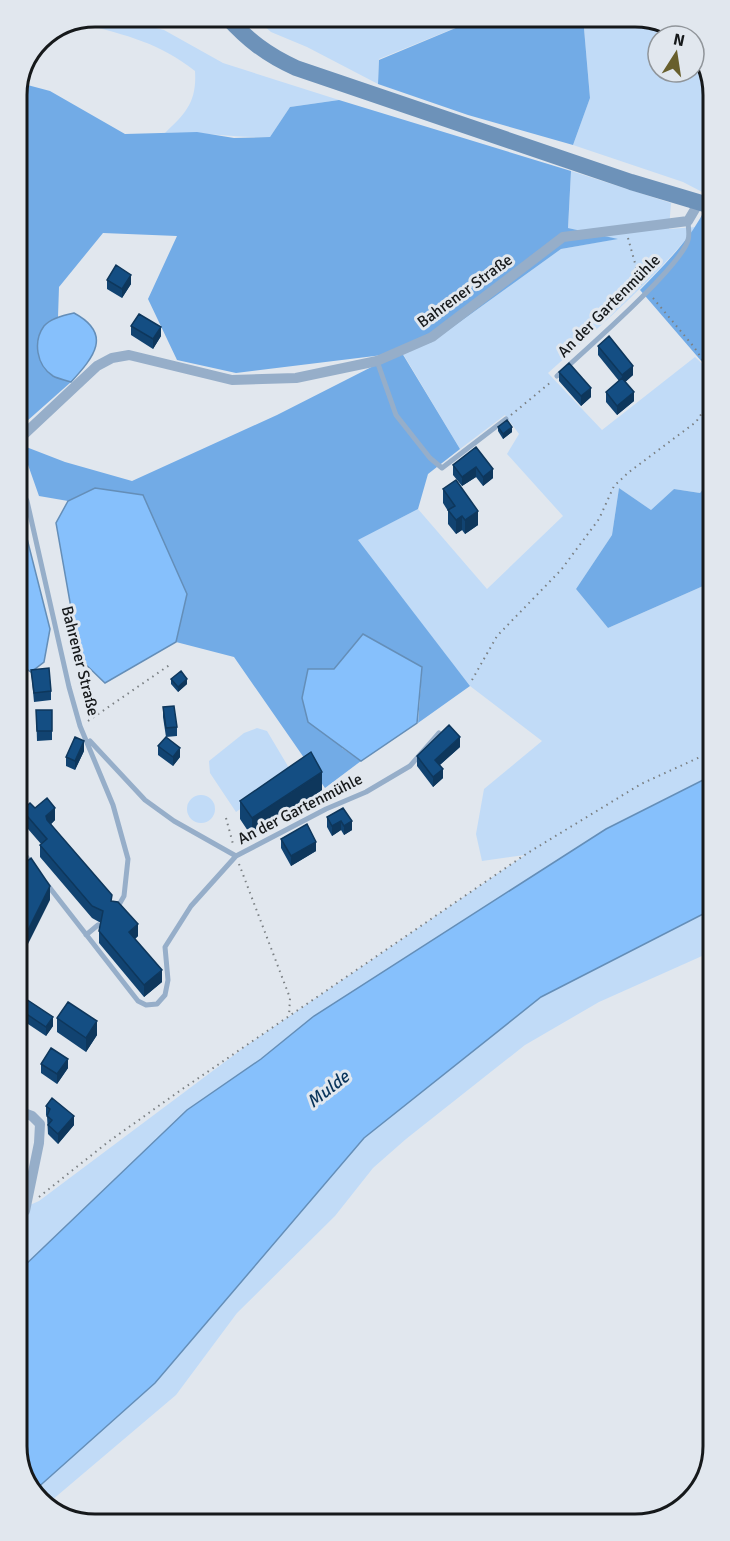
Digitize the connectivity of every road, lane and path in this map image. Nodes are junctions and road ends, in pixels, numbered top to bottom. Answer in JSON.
{"nodes":[{"id":1,"x":237,"y":27,"type":"edge"},
{"id":2,"x":703,"y":205,"type":"edge"},
{"id":3,"x":688,"y":221,"type":"junction"},
{"id":4,"x":626,"y":230,"type":"junction"},
{"id":5,"x":647,"y":290,"type":"junction"},
{"id":6,"x":703,"y":360,"type":"edge"},
{"id":7,"x":377,"y":361,"type":"junction"},
{"id":8,"x":557,"y":376,"type":"joint"},
{"id":9,"x":703,"y":412,"type":"edge"},
{"id":10,"x":506,"y":419,"type":"joint"},
{"id":11,"x":27,"y":432,"type":"edge"},
{"id":12,"x":27,"y":505,"type":"edge"},
{"id":13,"x":171,"y":664,"type":"dead end"},
{"id":14,"x":472,"y":680,"type":"dead end"},
{"id":15,"x":81,"y":726,"type":"junction"},
{"id":16,"x":439,"y":733,"type":"edge"},
{"id":17,"x":87,"y":738,"type":"junction"},
{"id":18,"x":703,"y":756,"type":"edge"},
{"id":19,"x":225,"y":818,"type":"dead end"},
{"id":20,"x":236,"y":856,"type":"junction"},
{"id":21,"x":27,"y":862,"type":"edge"},
{"id":22,"x":116,"y":911,"type":"edge"},
{"id":23,"x":98,"y":926,"type":"edge"},
{"id":24,"x":86,"y":935,"type":"junction"},
{"id":25,"x":289,"y":1017,"type":"junction"},
{"id":26,"x":27,"y":1114,"type":"edge"},
{"id":27,"x":27,"y":1201,"type":"edge"},
{"id":28,"x":27,"y":1209,"type":"edge"}],
"edges":[{"from":1,"to":2,"type":"street"},
{"from":2,"to":3,"type":"street"},
{"from":3,"to":4,"type":"street","name":"Bahrener Straße"},
{"from":3,"to":5,"type":"lane","name":"An der Gartenmühle"},
{"from":4,"to":5,"type":"path"},
{"from":4,"to":7,"type":"street","name":"Bahrener Straße"},
{"from":5,"to":6,"type":"path"},
{"from":5,"to":8,"type":"lane","name":"An der Gartenmühle"},
{"from":7,"to":10,"type":"lane"},
{"from":7,"to":11,"type":"street","name":"Bahrener Straße"},
{"from":8,"to":10,"type":"path"},
{"from":9,"to":14,"type":"path"},
{"from":12,"to":15,"type":"lane","name":"Bahrener Straße"},
{"from":13,"to":15,"type":"path"},
{"from":15,"to":17,"type":"lane","name":"Bahrener Straße"},
{"from":16,"to":20,"type":"lane","name":"An der Gartenmühle"},
{"from":17,"to":20,"type":"lane","name":"An der Gartenmühle"},
{"from":17,"to":22,"type":"lane","name":"Bahrener Straße"},
{"from":18,"to":25,"type":"path"},
{"from":19,"to":20,"type":"path"},
{"from":20,"to":24,"type":"lane"},
{"from":20,"to":25,"type":"path"},
{"from":21,"to":24,"type":"lane"},
{"from":23,"to":24,"type":"lane"},
{"from":25,"to":28,"type":"path"},
{"from":26,"to":27,"type":"street"}]}
